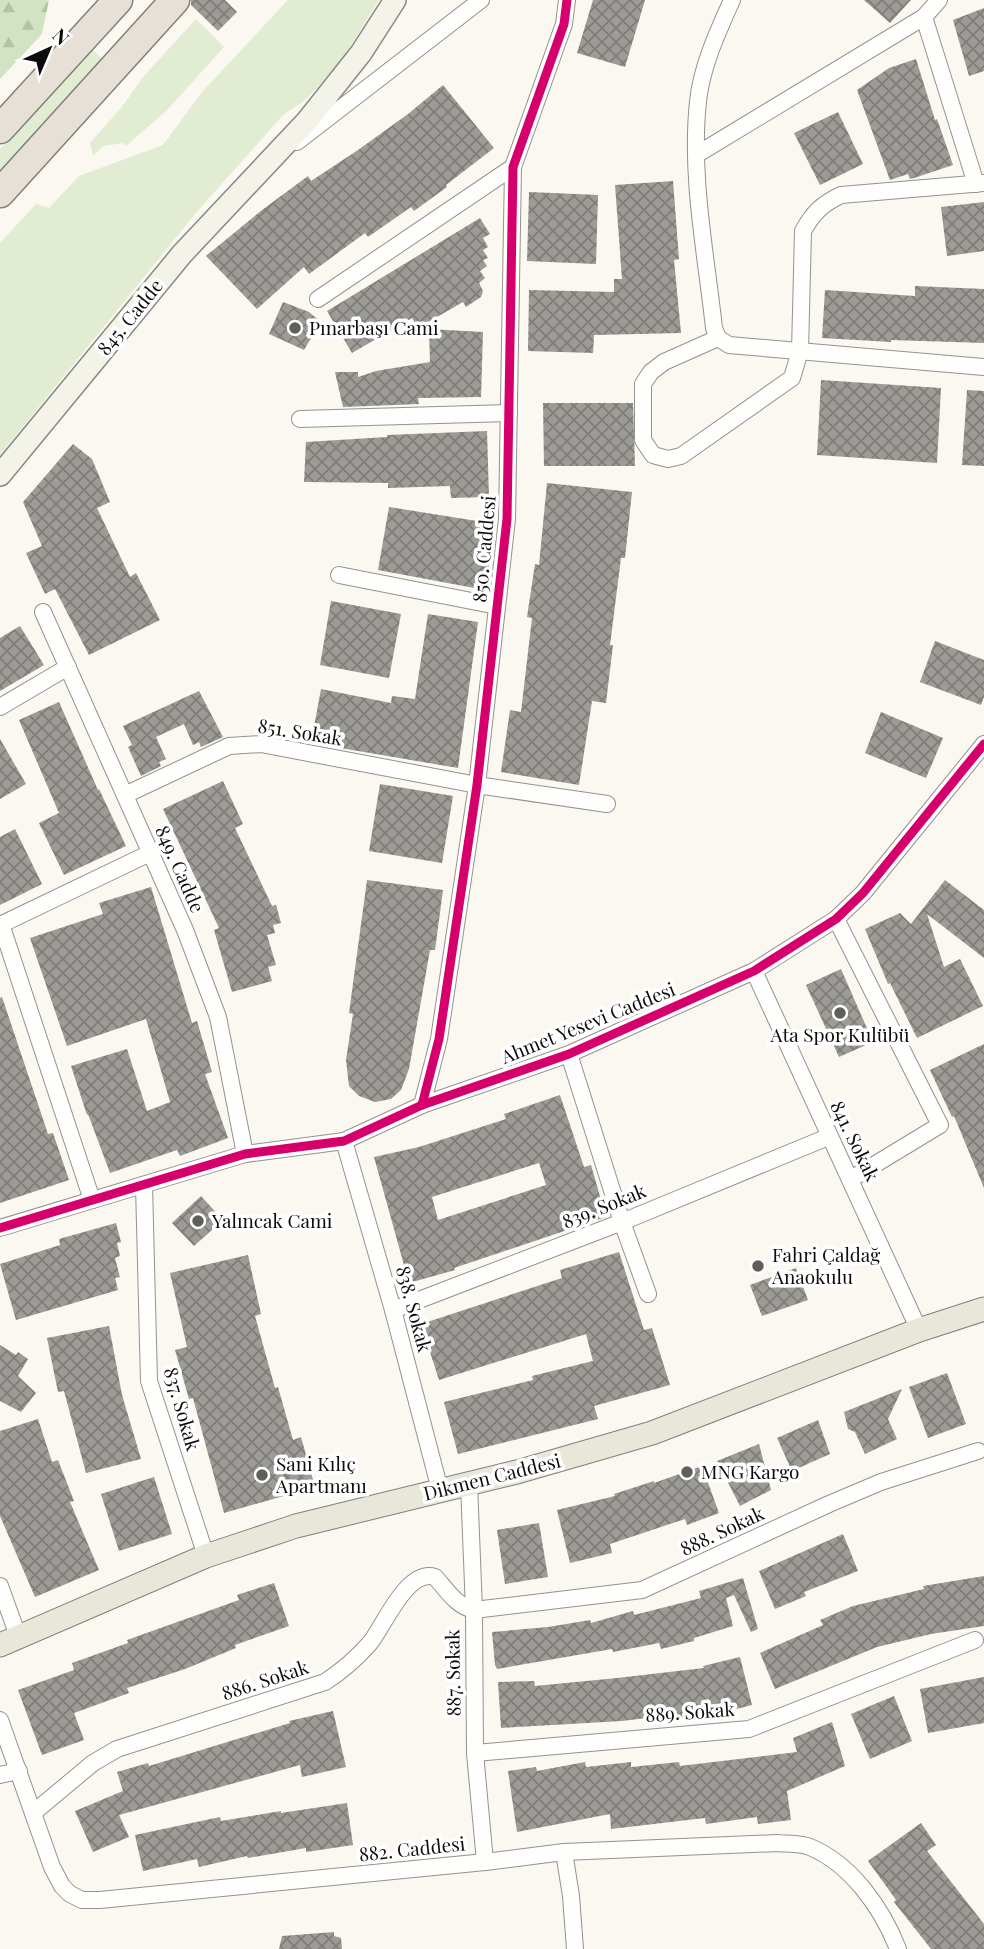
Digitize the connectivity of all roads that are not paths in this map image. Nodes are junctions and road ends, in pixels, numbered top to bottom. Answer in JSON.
{"nodes":[{"id":1,"x":118,"y":0,"type":"edge"},
{"id":2,"x":175,"y":0,"type":"edge"},
{"id":3,"x":395,"y":0,"type":"edge"},
{"id":4,"x":481,"y":0,"type":"edge"},
{"id":5,"x":567,"y":0,"type":"edge"},
{"id":6,"x":732,"y":0,"type":"edge"},
{"id":7,"x":939,"y":0,"type":"edge"},
{"id":8,"x":924,"y":17,"type":"junction"},
{"id":9,"x":0,"y":129,"type":"edge"},
{"id":10,"x":696,"y":156,"type":"junction"},
{"id":11,"x":268,"y":165,"type":"junction"},
{"id":12,"x":513,"y":167,"type":"junction"},
{"id":13,"x":980,"y":183,"type":"edge"},
{"id":14,"x":0,"y":193,"type":"edge"},
{"id":15,"x":318,"y":299,"type":"dead end"},
{"id":16,"x":718,"y":338,"type":"junction"},
{"id":17,"x":800,"y":351,"type":"junction"},
{"id":18,"x":984,"y":367,"type":"edge"},
{"id":19,"x":509,"y":413,"type":"junction"},
{"id":20,"x":300,"y":419,"type":"dead end"},
{"id":21,"x":0,"y":475,"type":"edge"},
{"id":22,"x":339,"y":575,"type":"dead end"},
{"id":23,"x":497,"y":606,"type":"junction"},
{"id":24,"x":43,"y":612,"type":"dead end"},
{"id":25,"x":68,"y":667,"type":"junction"},
{"id":26,"x":0,"y":707,"type":"edge"},
{"id":27,"x":984,"y":744,"type":"edge"},
{"id":28,"x":477,"y":785,"type":"junction"},
{"id":29,"x":125,"y":795,"type":"junction"},
{"id":30,"x":607,"y":804,"type":"dead end"},
{"id":31,"x":150,"y":853,"type":"junction"},
{"id":32,"x":836,"y":919,"type":"junction"},
{"id":33,"x":1,"y":924,"type":"edge"},
{"id":34,"x":754,"y":971,"type":"junction"},
{"id":35,"x":569,"y":1054,"type":"junction"},
{"id":36,"x":422,"y":1105,"type":"junction"},
{"id":37,"x":828,"y":1137,"type":"junction"},
{"id":38,"x":344,"y":1141,"type":"junction"},
{"id":39,"x":244,"y":1154,"type":"junction"},
{"id":40,"x":851,"y":1179,"type":"junction"},
{"id":41,"x":144,"y":1185,"type":"junction"},
{"id":42,"x":92,"y":1200,"type":"junction"},
{"id":43,"x":622,"y":1222,"type":"junction"},
{"id":44,"x":0,"y":1228,"type":"edge"},
{"id":45,"x":648,"y":1294,"type":"dead end"},
{"id":46,"x":984,"y":1309,"type":"edge"},
{"id":47,"x":393,"y":1310,"type":"junction"},
{"id":48,"x":919,"y":1330,"type":"junction"},
{"id":49,"x":978,"y":1451,"type":"dead end"},
{"id":50,"x":468,"y":1484,"type":"junction"},
{"id":51,"x":440,"y":1490,"type":"junction"},
{"id":52,"x":206,"y":1556,"type":"junction"},
{"id":53,"x":0,"y":1586,"type":"edge"},
{"id":54,"x":474,"y":1610,"type":"junction"},
{"id":55,"x":9,"y":1640,"type":"edge"},
{"id":56,"x":975,"y":1640,"type":"dead end"},
{"id":57,"x":0,"y":1720,"type":"edge"},
{"id":58,"x":475,"y":1753,"type":"junction"},
{"id":59,"x":19,"y":1771,"type":"junction"},
{"id":60,"x":0,"y":1775,"type":"edge"},
{"id":61,"x":33,"y":1813,"type":"junction"},
{"id":62,"x":564,"y":1852,"type":"junction"},
{"id":63,"x":485,"y":1862,"type":"junction"},
{"id":64,"x":575,"y":1949,"type":"edge"},
{"id":65,"x":898,"y":1949,"type":"edge"}],
"edges":[{"from":1,"to":9,"type":"highway"},
{"from":2,"to":14,"type":"highway"},
{"from":3,"to":11,"type":"street","name":"845. Cadde"},
{"from":4,"to":11,"type":"street"},
{"from":5,"to":12,"type":"street","name":"850. Caddesi"},
{"from":6,"to":10,"type":"street"},
{"from":7,"to":8,"type":"street"},
{"from":8,"to":10,"type":"street"},
{"from":8,"to":13,"type":"street"},
{"from":10,"to":16,"type":"street"},
{"from":11,"to":21,"type":"street","name":"845. Cadde"},
{"from":12,"to":15,"type":"street"},
{"from":12,"to":19,"type":"street","name":"850. Caddesi"},
{"from":13,"to":17,"type":"street"},
{"from":16,"to":17,"type":"street"},
{"from":16,"to":17,"type":"street"},
{"from":17,"to":18,"type":"street"},
{"from":19,"to":20,"type":"street"},
{"from":19,"to":23,"type":"street","name":"850. Caddesi"},
{"from":22,"to":23,"type":"street"},
{"from":23,"to":28,"type":"street","name":"850. Caddesi"},
{"from":24,"to":25,"type":"street","name":"849. Cadde"},
{"from":25,"to":26,"type":"street"},
{"from":25,"to":29,"type":"street","name":"849. Cadde"},
{"from":27,"to":32,"type":"street","name":"Ahmet Yesevi Caddesi"},
{"from":28,"to":29,"type":"street","name":"851. Sokak"},
{"from":28,"to":30,"type":"street","name":"851. Sokak"},
{"from":28,"to":36,"type":"street","name":"850. Caddesi"},
{"from":29,"to":31,"type":"street","name":"849. Cadde"},
{"from":31,"to":33,"type":"street"},
{"from":31,"to":39,"type":"street","name":"849. Cadde"},
{"from":32,"to":34,"type":"street","name":"Ahmet Yesevi Caddesi"},
{"from":32,"to":40,"type":"street"},
{"from":33,"to":42,"type":"street"},
{"from":34,"to":35,"type":"street","name":"Ahmet Yesevi Caddesi"},
{"from":34,"to":37,"type":"street","name":"841. Sokak"},
{"from":35,"to":36,"type":"street","name":"Ahmet Yesevi Caddesi"},
{"from":35,"to":43,"type":"street"},
{"from":36,"to":38,"type":"street","name":"Ahmet Yesevi Caddesi"},
{"from":37,"to":40,"type":"street","name":"841. Sokak"},
{"from":37,"to":43,"type":"street","name":"839. Sokak"},
{"from":38,"to":39,"type":"street","name":"Ahmet Yesevi Caddesi"},
{"from":38,"to":47,"type":"street","name":"838. Sokak"},
{"from":39,"to":41,"type":"street","name":"Ahmet Yesevi Caddesi"},
{"from":40,"to":48,"type":"street","name":"841. Sokak"},
{"from":41,"to":42,"type":"street","name":"Ahmet Yesevi Caddesi"},
{"from":41,"to":52,"type":"street","name":"837. Sokak"},
{"from":42,"to":44,"type":"street","name":"Ahmet Yesevi Caddesi"},
{"from":43,"to":45,"type":"street"},
{"from":43,"to":47,"type":"street","name":"839. Sokak"},
{"from":46,"to":48,"type":"main road","name":"Dikmen Caddesi"},
{"from":47,"to":51,"type":"street","name":"838. Sokak"},
{"from":48,"to":50,"type":"main road","name":"Dikmen Caddesi"},
{"from":49,"to":54,"type":"street","name":"888. Sokak"},
{"from":50,"to":51,"type":"main road","name":"Dikmen Caddesi"},
{"from":50,"to":54,"type":"street","name":"887. Sokak"},
{"from":51,"to":52,"type":"main road","name":"Dikmen Caddesi"},
{"from":52,"to":55,"type":"main road","name":"Dikmen Caddesi"},
{"from":53,"to":55,"type":"street"},
{"from":54,"to":58,"type":"street","name":"887. Sokak"},
{"from":54,"to":61,"type":"street","name":"886. Sokak"},
{"from":56,"to":58,"type":"street","name":"889. Sokak"},
{"from":57,"to":59,"type":"street","name":"882. Caddesi"},
{"from":58,"to":63,"type":"street","name":"887. Sokak"},
{"from":59,"to":60,"type":"street"},
{"from":59,"to":61,"type":"street","name":"882. Caddesi"},
{"from":61,"to":63,"type":"street","name":"882. Caddesi"},
{"from":62,"to":63,"type":"street","name":"882. Caddesi"},
{"from":62,"to":64,"type":"street"},
{"from":62,"to":65,"type":"street","name":"882. Caddesi"}]}
